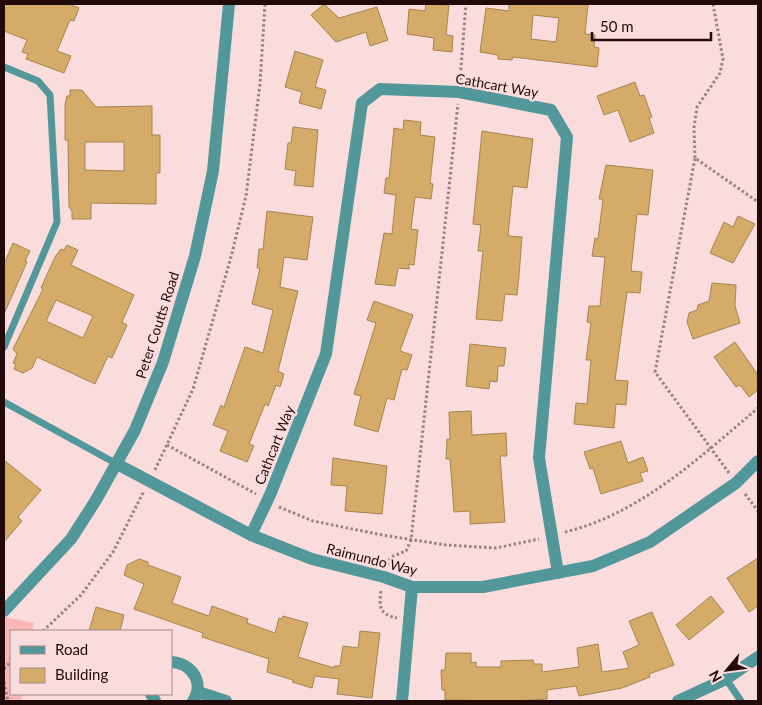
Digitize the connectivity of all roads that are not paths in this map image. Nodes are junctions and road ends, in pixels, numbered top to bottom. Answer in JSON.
{"nodes":[{"id":1,"x":229,"y":4,"type":"edge"},
{"id":2,"x":4,"y":66,"type":"edge"},
{"id":3,"x":4,"y":346,"type":"edge"},
{"id":4,"x":4,"y":402,"type":"edge"},
{"id":5,"x":758,"y":462,"type":"edge"},
{"id":6,"x":117,"y":464,"type":"junction"},
{"id":7,"x":252,"y":535,"type":"junction"},
{"id":8,"x":558,"y":573,"type":"junction"},
{"id":9,"x":412,"y":587,"type":"junction"},
{"id":10,"x":4,"y":611,"type":"edge"},
{"id":11,"x":758,"y":657,"type":"edge"},
{"id":12,"x":172,"y":662,"type":"edge"},
{"id":13,"x":726,"y":679,"type":"junction"},
{"id":14,"x":195,"y":696,"type":"edge"},
{"id":15,"x":226,"y":701,"type":"edge"},
{"id":16,"x":402,"y":701,"type":"edge"},
{"id":17,"x":678,"y":701,"type":"edge"},
{"id":18,"x":741,"y":701,"type":"edge"}],
"edges":[{"from":1,"to":6,"type":"street","name":"Peter Coutts Road"},
{"from":2,"to":3,"type":"lane"},
{"from":4,"to":6,"type":"lane"},
{"from":5,"to":8,"type":"street","name":"Raimundo Way"},
{"from":6,"to":7,"type":"street","name":"Raimundo Way"},
{"from":6,"to":10,"type":"street","name":"Peter Coutts Road"},
{"from":7,"to":8,"type":"street","name":"Cathcart Way"},
{"from":7,"to":9,"type":"street","name":"Raimundo Way"},
{"from":8,"to":9,"type":"street","name":"Raimundo Way"},
{"from":9,"to":16,"type":"street"},
{"from":11,"to":13,"type":"street"},
{"from":12,"to":14,"type":"street"},
{"from":13,"to":17,"type":"street"},
{"from":13,"to":18,"type":"lane"},
{"from":14,"to":15,"type":"street"}]}
